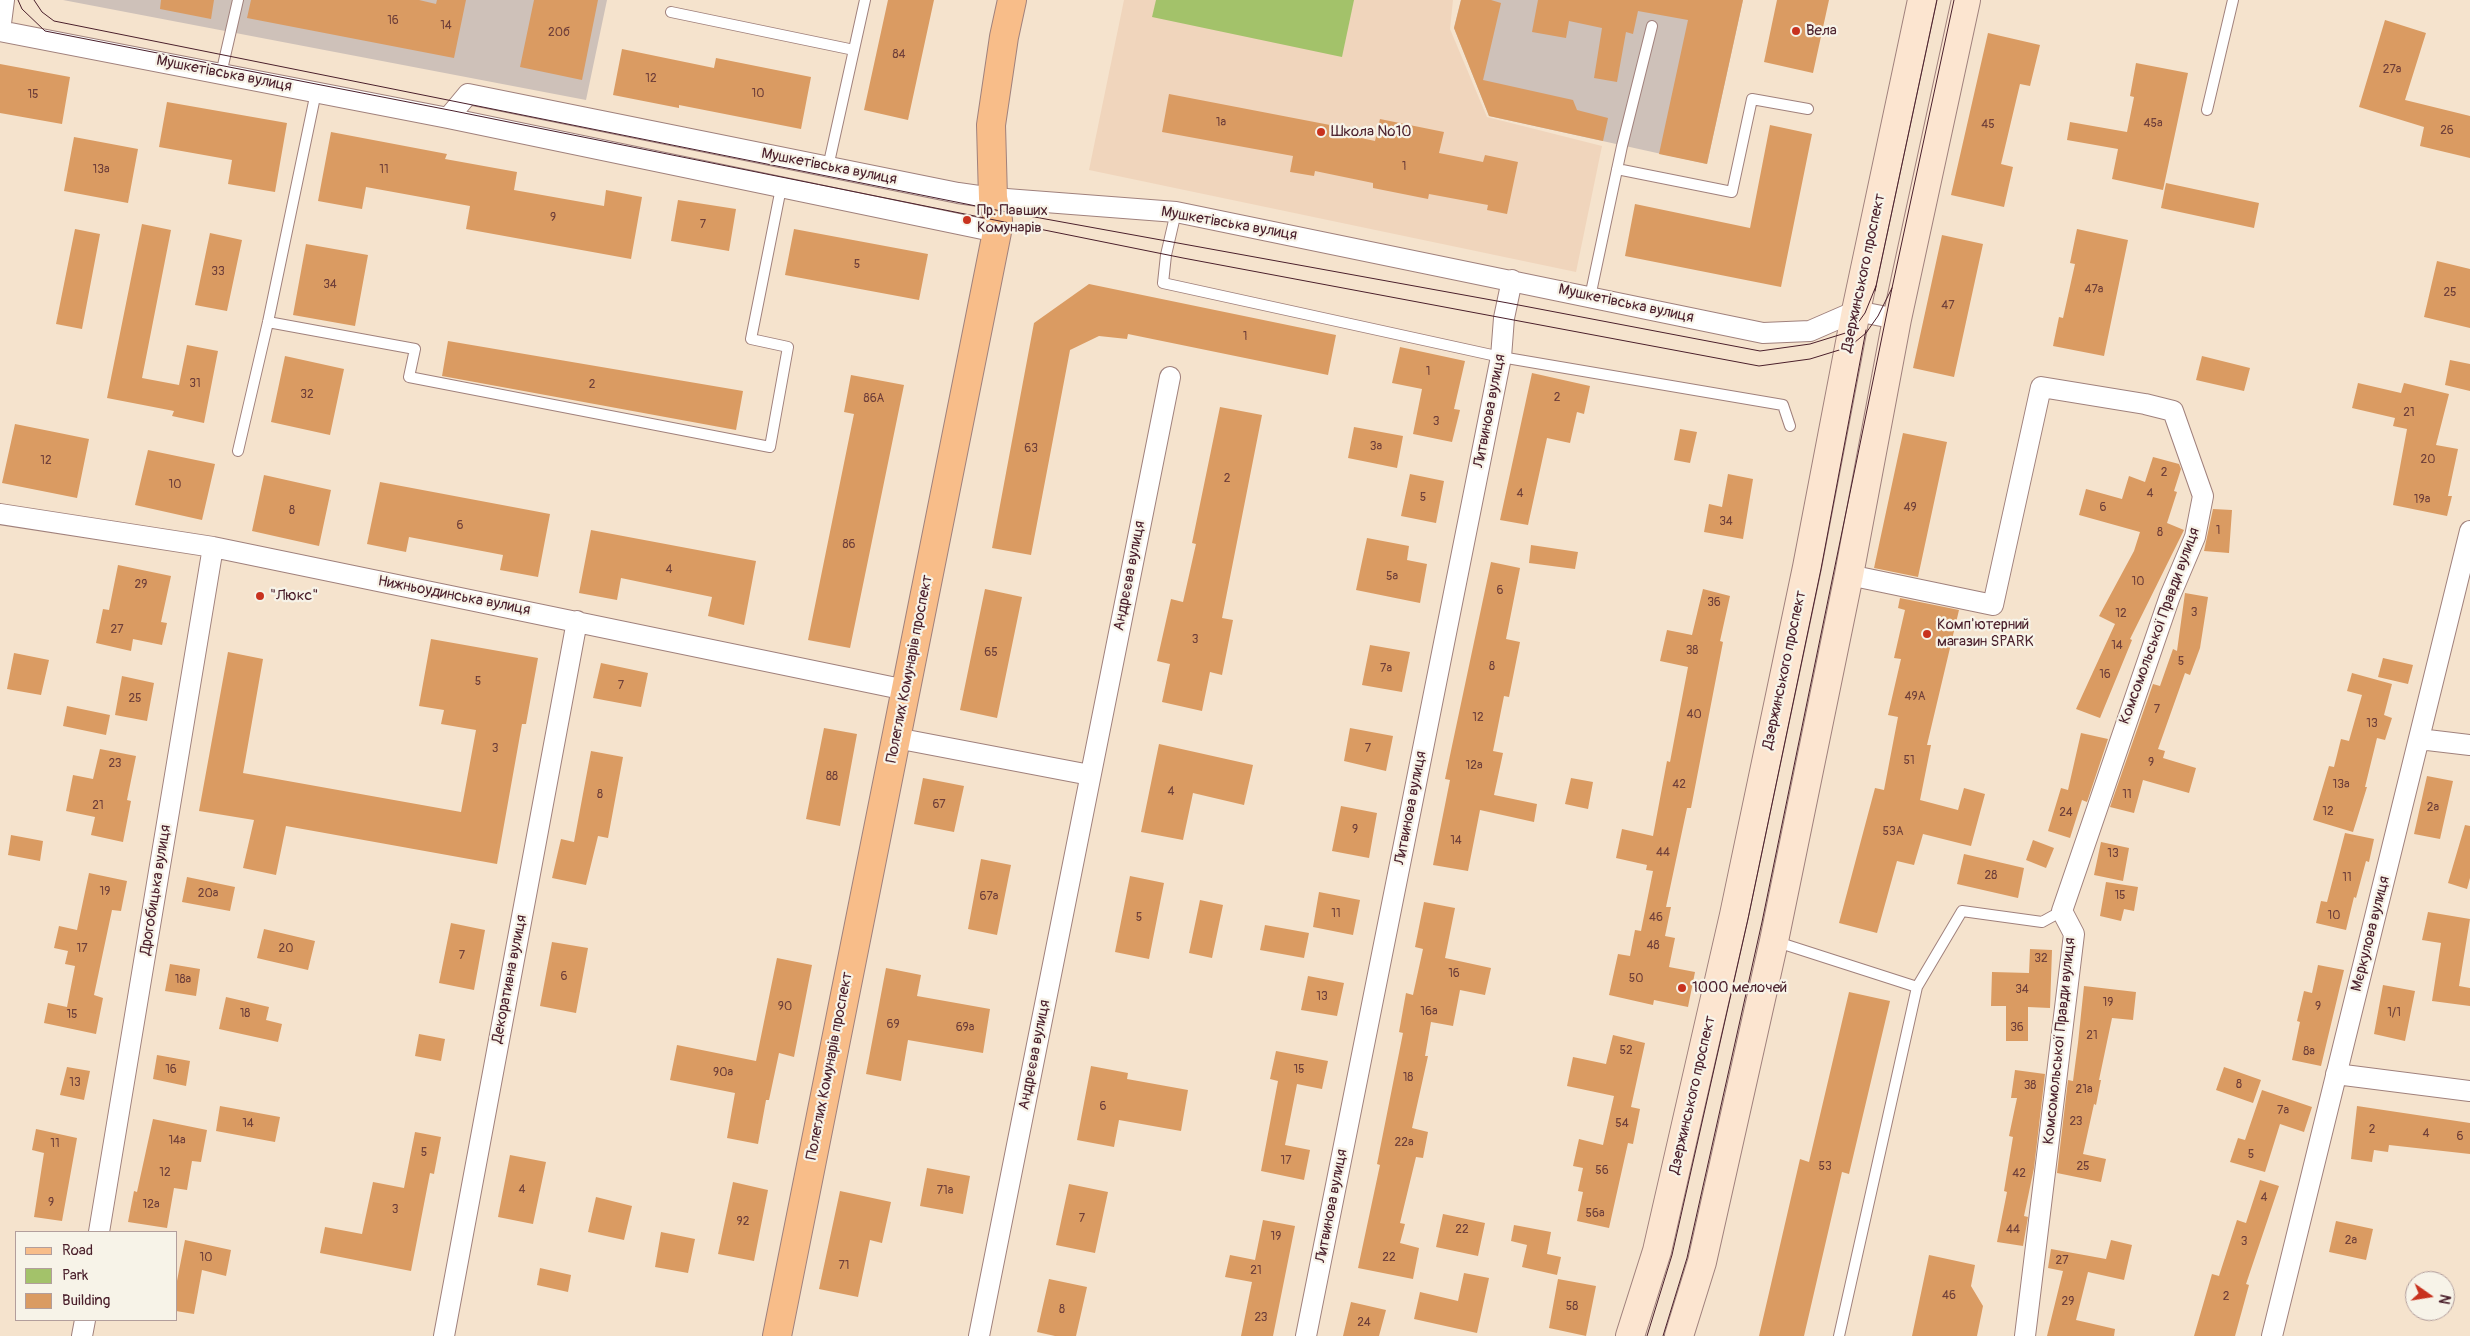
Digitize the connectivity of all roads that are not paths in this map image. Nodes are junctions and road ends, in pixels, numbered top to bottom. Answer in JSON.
{"nodes":[{"id":1,"x":4,"y":0,"type":"edge"},
{"id":2,"x":238,"y":0,"type":"edge"},
{"id":3,"x":865,"y":0,"type":"edge"},
{"id":4,"x":1012,"y":0,"type":"edge"},
{"id":5,"x":1922,"y":0,"type":"edge"},
{"id":6,"x":1966,"y":0,"type":"edge"},
{"id":7,"x":2233,"y":0,"type":"edge"},
{"id":8,"x":671,"y":12,"type":"dead end"},
{"id":9,"x":1652,"y":26,"type":"dead end"},
{"id":10,"x":0,"y":31,"type":"edge"},
{"id":11,"x":854,"y":50,"type":"junction"},
{"id":12,"x":221,"y":74,"type":"junction"},
{"id":13,"x":316,"y":92,"type":"junction"},
{"id":14,"x":1808,"y":109,"type":"dead end"},
{"id":15,"x":2207,"y":110,"type":"dead end"},
{"id":16,"x":448,"y":118,"type":"junction"},
{"id":17,"x":828,"y":167,"type":"junction"},
{"id":18,"x":1617,"y":169,"type":"junction"},
{"id":19,"x":781,"y":188,"type":"junction"},
{"id":20,"x":993,"y":198,"type":"junction"},
{"id":21,"x":1176,"y":212,"type":"junction"},
{"id":22,"x":997,"y":232,"type":"junction"},
{"id":23,"x":1512,"y":280,"type":"junction"},
{"id":24,"x":1590,"y":297,"type":"junction"},
{"id":25,"x":1856,"y":311,"type":"junction"},
{"id":26,"x":1897,"y":319,"type":"junction"},
{"id":27,"x":268,"y":322,"type":"junction"},
{"id":28,"x":1501,"y":358,"type":"junction"},
{"id":29,"x":1170,"y":377,"type":"dead end"},
{"id":30,"x":1790,"y":426,"type":"dead end"},
{"id":31,"x":238,"y":451,"type":"dead end"},
{"id":32,"x":0,"y":514,"type":"edge"},
{"id":33,"x":2470,"y":532,"type":"edge"},
{"id":34,"x":213,"y":548,"type":"junction"},
{"id":35,"x":1849,"y":575,"type":"junction"},
{"id":36,"x":577,"y":621,"type":"junction"},
{"id":37,"x":906,"y":690,"type":"junction"},
{"id":38,"x":896,"y":738,"type":"junction"},
{"id":39,"x":2419,"y":739,"type":"junction"},
{"id":40,"x":2470,"y":745,"type":"edge"},
{"id":41,"x":1090,"y":775,"type":"junction"},
{"id":42,"x":2062,"y":911,"type":"junction"},
{"id":43,"x":1774,"y":941,"type":"junction"},
{"id":44,"x":1917,"y":987,"type":"junction"},
{"id":45,"x":2336,"y":1074,"type":"junction"},
{"id":46,"x":2470,"y":1091,"type":"edge"},
{"id":47,"x":99,"y":1231,"type":"edge"},
{"id":48,"x":85,"y":1321,"type":"edge"},
{"id":49,"x":82,"y":1336,"type":"edge"},
{"id":50,"x":444,"y":1336,"type":"edge"},
{"id":51,"x":777,"y":1336,"type":"edge"},
{"id":52,"x":979,"y":1336,"type":"edge"},
{"id":53,"x":1306,"y":1336,"type":"edge"},
{"id":54,"x":1630,"y":1336,"type":"edge"},
{"id":55,"x":1679,"y":1336,"type":"edge"},
{"id":56,"x":1839,"y":1336,"type":"edge"},
{"id":57,"x":2026,"y":1336,"type":"edge"},
{"id":58,"x":2272,"y":1336,"type":"edge"}],
"edges":[{"from":1,"to":10,"type":"street"},
{"from":2,"to":12,"type":"lane"},
{"from":3,"to":11,"type":"lane"},
{"from":4,"to":20,"type":"main road","name":"Полеглих Комунарів проспект"},
{"from":5,"to":25,"type":"street","name":"Дзержинського проспект"},
{"from":6,"to":26,"type":"street"},
{"from":7,"to":15,"type":"lane"},
{"from":8,"to":11,"type":"lane"},
{"from":9,"to":18,"type":"lane"},
{"from":10,"to":12,"type":"street","name":"Мушкетівська вулиця"},
{"from":11,"to":17,"type":"lane"},
{"from":12,"to":13,"type":"street","name":"Мушкетівська вулиця"},
{"from":13,"to":16,"type":"street","name":"Мушкетівська вулиця"},
{"from":13,"to":27,"type":"lane"},
{"from":14,"to":18,"type":"lane"},
{"from":16,"to":17,"type":"street","name":"Мушкетівська вулиця"},
{"from":16,"to":19,"type":"street","name":"Мушкетівська вулиця"},
{"from":17,"to":20,"type":"street","name":"Мушкетівська вулиця"},
{"from":18,"to":24,"type":"lane"},
{"from":19,"to":22,"type":"street","name":"Мушкетівська вулиця"},
{"from":19,"to":27,"type":"lane"},
{"from":20,"to":21,"type":"street","name":"Мушкетівська вулиця"},
{"from":20,"to":22,"type":"main road","name":"Полеглих Комунарів проспект"},
{"from":21,"to":23,"type":"street","name":"Мушкетівська вулиця"},
{"from":21,"to":28,"type":"lane"},
{"from":22,"to":37,"type":"main road","name":"Полеглих Комунарів проспект"},
{"from":23,"to":24,"type":"street","name":"Мушкетівська вулиця"},
{"from":23,"to":28,"type":"street","name":"Литвинова вулиця"},
{"from":24,"to":25,"type":"street","name":"Мушкетівська вулиця"},
{"from":25,"to":26,"type":"street"},
{"from":25,"to":54,"type":"street","name":"Дзержинського проспект"},
{"from":26,"to":35,"type":"street"},
{"from":27,"to":31,"type":"lane"},
{"from":28,"to":30,"type":"lane"},
{"from":28,"to":53,"type":"street","name":"Литвинова вулиця"},
{"from":29,"to":41,"type":"street","name":"Андрєєва вулиця"},
{"from":32,"to":34,"type":"street","name":"Нижньоудинська вулиця"},
{"from":33,"to":39,"type":"street","name":"Мєркулова вулиця"},
{"from":34,"to":36,"type":"street","name":"Нижньоудинська вулиця"},
{"from":34,"to":47,"type":"street","name":"Дрогобицька вулиця"},
{"from":35,"to":42,"type":"street","name":"Комсомольської Правди вулиця"},
{"from":35,"to":43,"type":"street"},
{"from":36,"to":37,"type":"street","name":"Нижньоудинська вулиця"},
{"from":36,"to":50,"type":"street","name":"Декоративна вулиця"},
{"from":37,"to":38,"type":"main road","name":"Полеглих Комунарів проспект"},
{"from":38,"to":41,"type":"street"},
{"from":38,"to":51,"type":"main road","name":"Полеглих Комунарів проспект"},
{"from":39,"to":40,"type":"street"},
{"from":39,"to":45,"type":"street","name":"Мєркулова вулиця"},
{"from":41,"to":52,"type":"street","name":"Андрєєва вулиця"},
{"from":42,"to":44,"type":"lane"},
{"from":42,"to":57,"type":"street","name":"Комсомольської Правди вулиця"},
{"from":43,"to":44,"type":"lane"},
{"from":43,"to":55,"type":"street"},
{"from":44,"to":56,"type":"lane"},
{"from":45,"to":46,"type":"street"},
{"from":45,"to":58,"type":"street","name":"Мєркулова вулиця"},
{"from":48,"to":49,"type":"street"}]}
